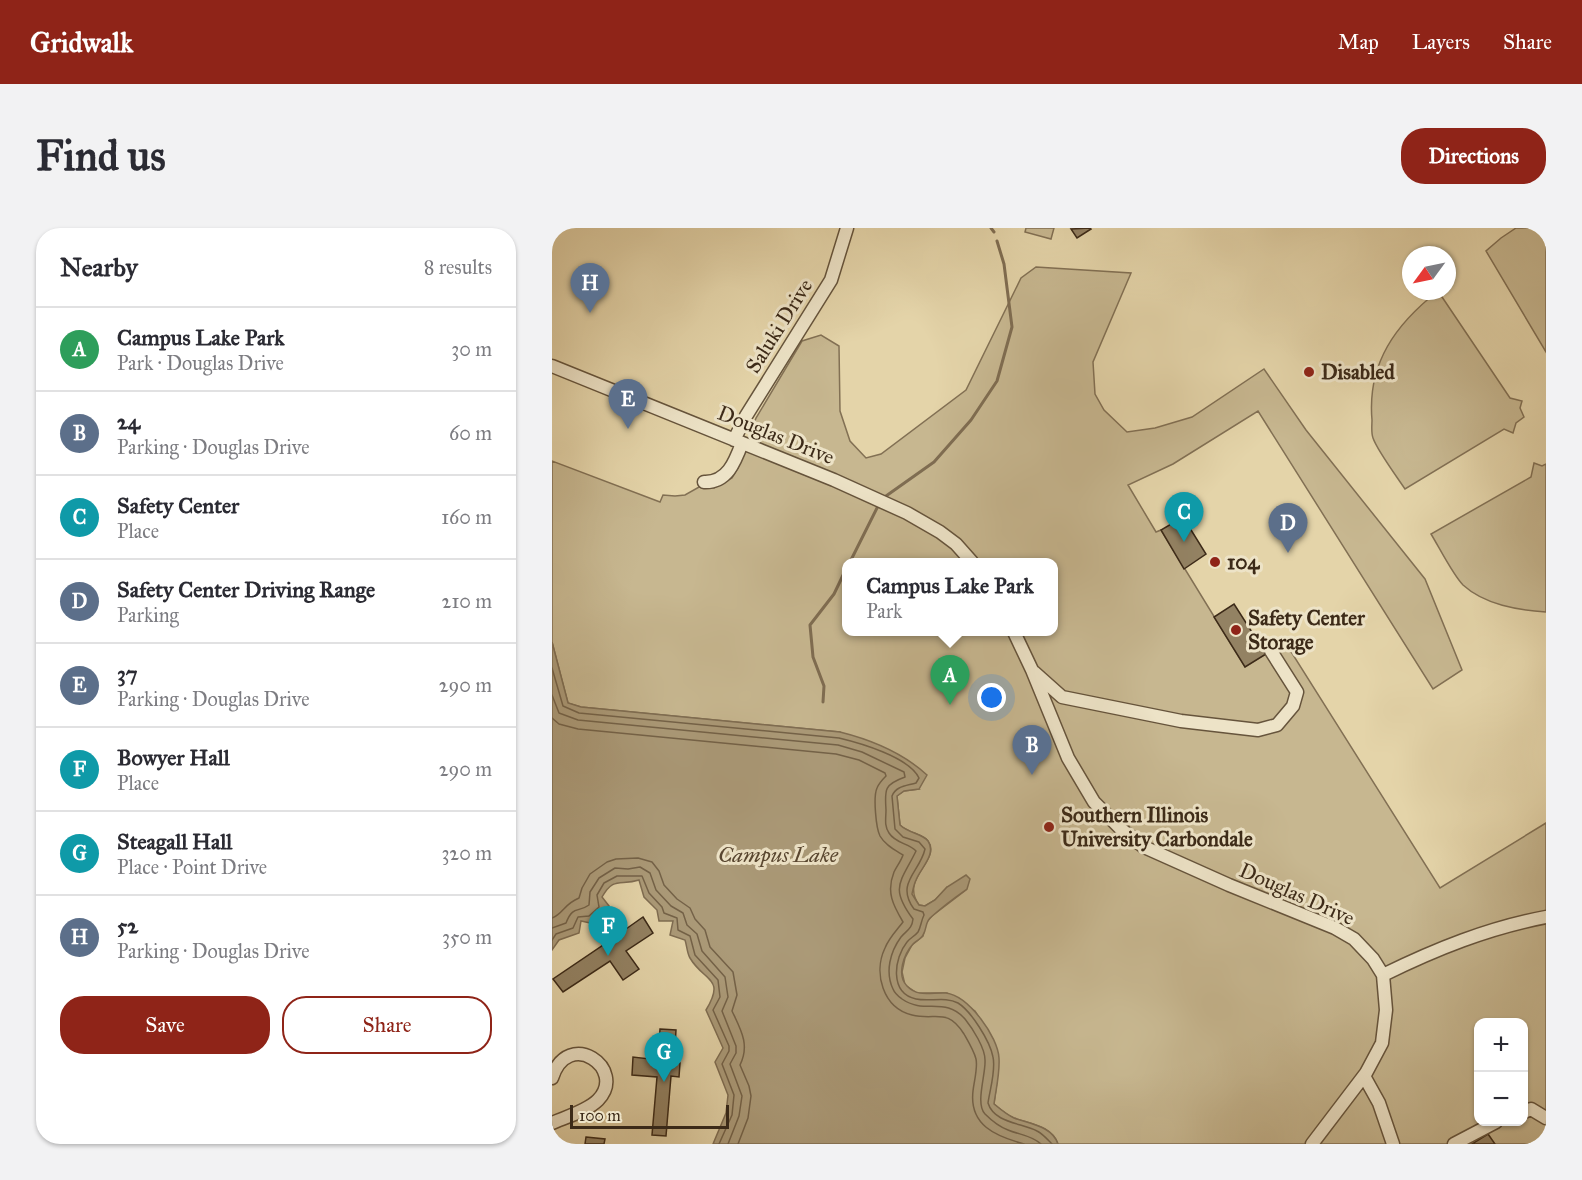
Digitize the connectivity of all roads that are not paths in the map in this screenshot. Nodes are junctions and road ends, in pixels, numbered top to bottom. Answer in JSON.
{"nodes":[{"id":1,"x":847,"y":228,"type":"edge"},
{"id":2,"x":552,"y":366,"type":"edge"},
{"id":3,"x":738,"y":442,"type":"junction"},
{"id":4,"x":704,"y":482,"type":"dead end"},
{"id":5,"x":968,"y":558,"type":"edge"},
{"id":6,"x":1016,"y":636,"type":"edge"},
{"id":7,"x":1271,"y":651,"type":"dead end"},
{"id":8,"x":1032,"y":670,"type":"junction"},
{"id":9,"x":1546,"y":917,"type":"edge"},
{"id":10,"x":1383,"y":975,"type":"junction"},
{"id":11,"x":1364,"y":1076,"type":"junction"},
{"id":12,"x":552,"y":1078,"type":"edge"},
{"id":13,"x":1528,"y":1111,"type":"edge"},
{"id":14,"x":1546,"y":1119,"type":"edge"},
{"id":15,"x":552,"y":1123,"type":"edge"},
{"id":16,"x":1488,"y":1126,"type":"edge"},
{"id":17,"x":1312,"y":1144,"type":"edge"},
{"id":18,"x":1393,"y":1144,"type":"edge"},
{"id":19,"x":1454,"y":1144,"type":"edge"}],
"edges":[{"from":1,"to":3,"type":"street","name":"Saluki Drive"},
{"from":2,"to":3,"type":"street","name":"Douglas Drive"},
{"from":3,"to":4,"type":"street","name":"Saluki Drive"},
{"from":3,"to":5,"type":"street","name":"Douglas Drive"},
{"from":6,"to":8,"type":"street","name":"Douglas Drive"},
{"from":7,"to":8,"type":"street"},
{"from":8,"to":10,"type":"street","name":"Douglas Drive"},
{"from":9,"to":10,"type":"street"},
{"from":10,"to":11,"type":"street"},
{"from":11,"to":17,"type":"street"},
{"from":11,"to":18,"type":"street"},
{"from":12,"to":15,"type":"street"},
{"from":13,"to":14,"type":"street"},
{"from":16,"to":19,"type":"street"}]}
